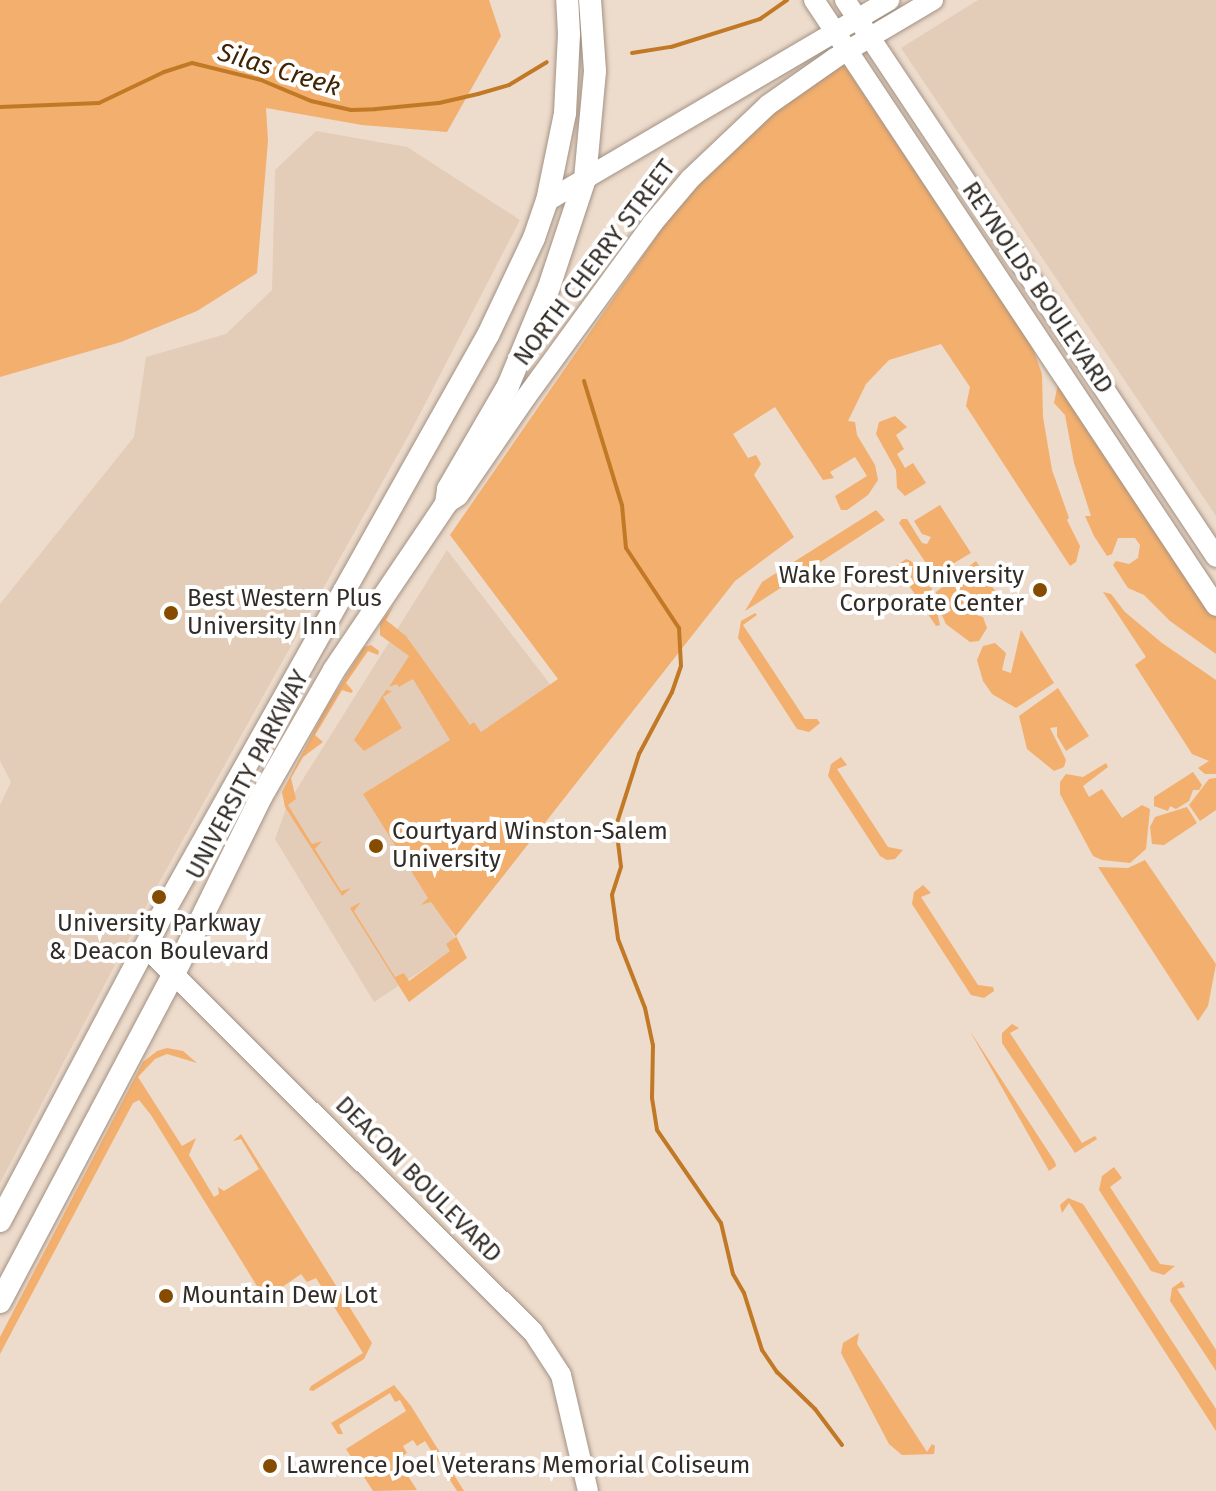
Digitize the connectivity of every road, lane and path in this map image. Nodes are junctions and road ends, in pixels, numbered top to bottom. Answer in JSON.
{"nodes":[{"id":1,"x":567,"y":0,"type":"edge"},
{"id":2,"x":590,"y":0,"type":"edge"},
{"id":3,"x":814,"y":0,"type":"edge"},
{"id":4,"x":845,"y":0,"type":"edge"},
{"id":5,"x":889,"y":0,"type":"edge"},
{"id":6,"x":933,"y":0,"type":"edge"},
{"id":7,"x":858,"y":18,"type":"junction"},
{"id":8,"x":836,"y":31,"type":"junction"},
{"id":9,"x":870,"y":37,"type":"junction"},
{"id":10,"x":848,"y":51,"type":"junction"},
{"id":11,"x":585,"y":179,"type":"junction"},
{"id":12,"x":547,"y":201,"type":"junction"},
{"id":13,"x":446,"y":504,"type":"junction"},
{"id":14,"x":1216,"y":557,"type":"edge"},
{"id":15,"x":1216,"y":606,"type":"edge"},
{"id":16,"x":145,"y":946,"type":"junction"},
{"id":17,"x":174,"y":974,"type":"junction"},
{"id":18,"x":0,"y":1221,"type":"edge"},
{"id":19,"x":0,"y":1302,"type":"edge"},
{"id":20,"x":588,"y":1491,"type":"edge"}],
"edges":[{"from":1,"to":12,"type":"main road","name":"UNIVERSITY PARKWAY"},
{"from":2,"to":11,"type":"main road","name":"UNIVERSITY PARKWAY"},
{"from":3,"to":8,"type":"main road","name":"REYNOLDS BOULEVARD"},
{"from":4,"to":7,"type":"main road","name":"REYNOLDS BOULEVARD"},
{"from":5,"to":7,"type":"main road","name":"NORTH CHERRY STREET"},
{"from":6,"to":9,"type":"main road","name":"NORTH CHERRY STREET"},
{"from":7,"to":8,"type":"main road","name":"NORTH CHERRY STREET"},
{"from":7,"to":9,"type":"main road","name":"REYNOLDS BOULEVARD"},
{"from":8,"to":10,"type":"main road","name":"REYNOLDS BOULEVARD"},
{"from":8,"to":11,"type":"main road","name":"NORTH CHERRY STREET"},
{"from":9,"to":10,"type":"main road","name":"NORTH CHERRY STREET"},
{"from":9,"to":14,"type":"main road","name":"REYNOLDS BOULEVARD"},
{"from":10,"to":13,"type":"main road","name":"NORTH CHERRY STREET"},
{"from":10,"to":15,"type":"main road","name":"REYNOLDS BOULEVARD"},
{"from":11,"to":12,"type":"main road","name":"NORTH CHERRY STREET"},
{"from":11,"to":13,"type":"main road","name":"UNIVERSITY PARKWAY"},
{"from":12,"to":16,"type":"main road","name":"UNIVERSITY PARKWAY"},
{"from":13,"to":17,"type":"main road","name":"UNIVERSITY PARKWAY"},
{"from":16,"to":17,"type":"main road","name":"DEACON BOULEVARD"},
{"from":16,"to":18,"type":"main road","name":"UNIVERSITY PARKWAY"},
{"from":17,"to":19,"type":"main road","name":"UNIVERSITY PARKWAY"},
{"from":17,"to":20,"type":"main road","name":"DEACON BOULEVARD"}]}
